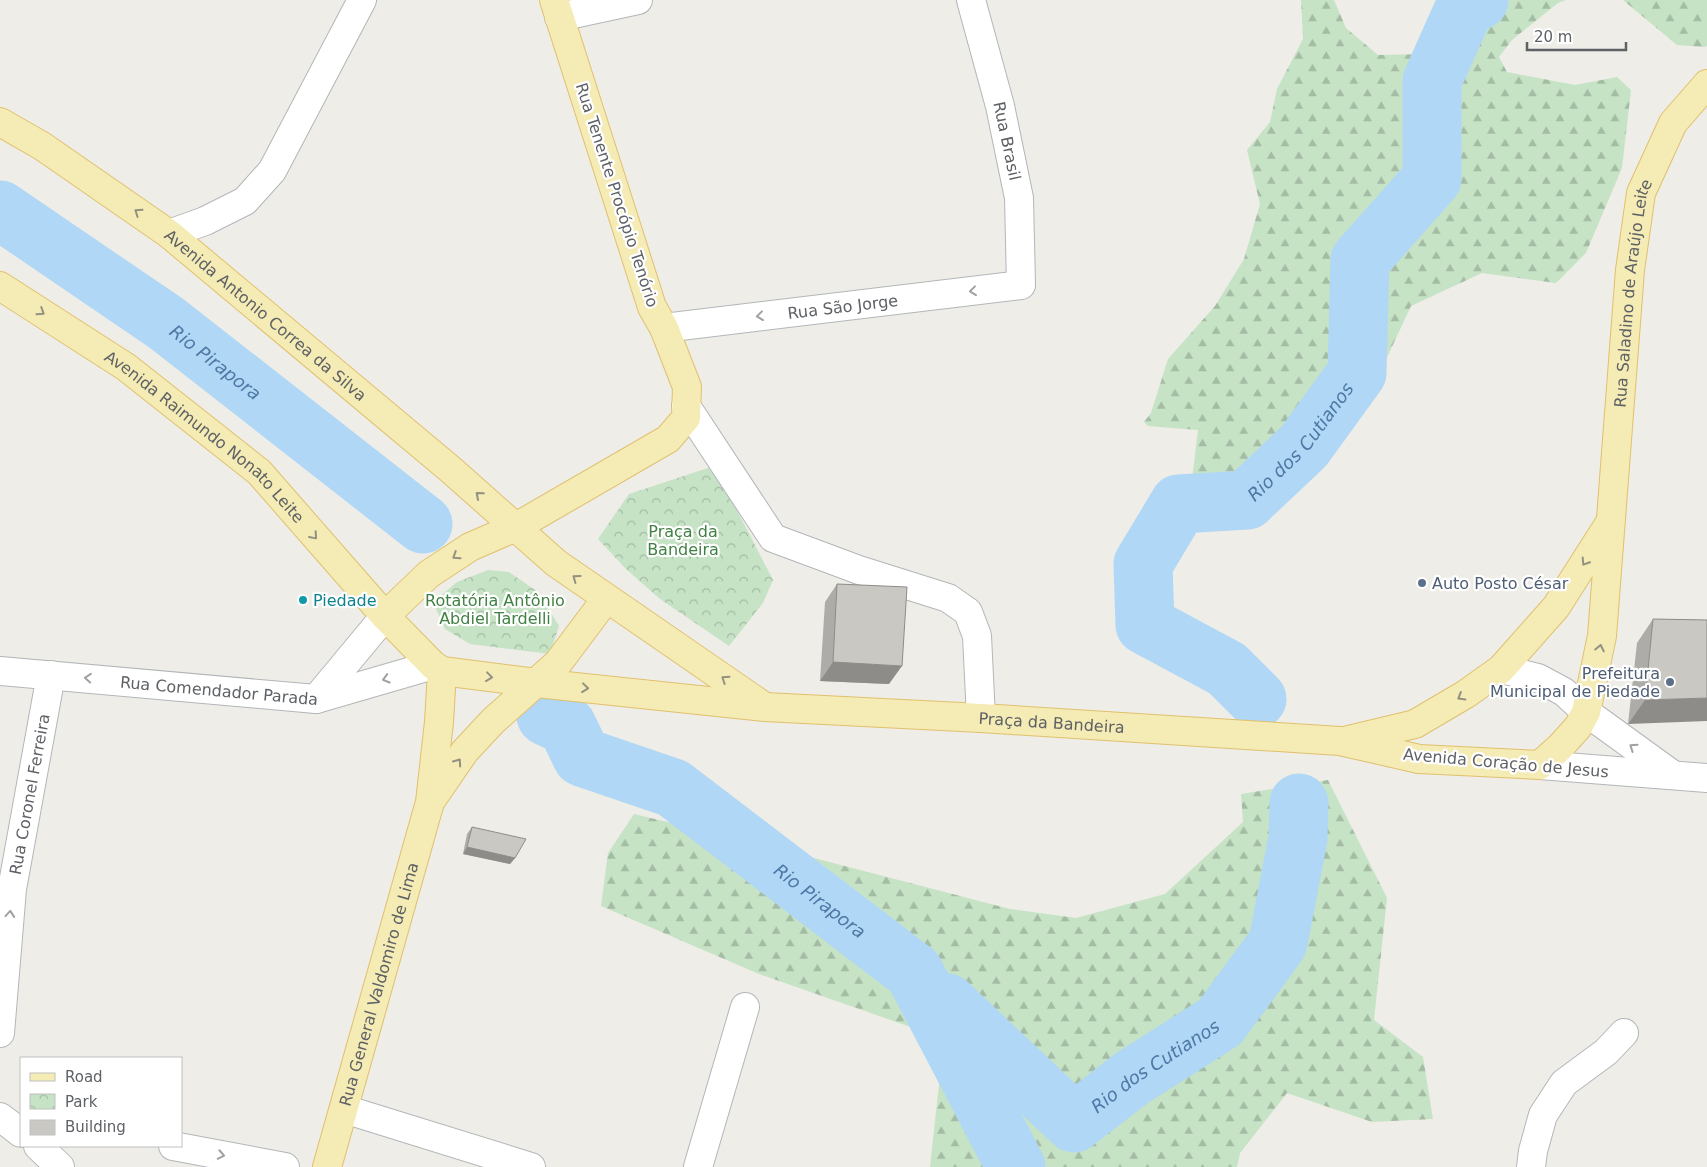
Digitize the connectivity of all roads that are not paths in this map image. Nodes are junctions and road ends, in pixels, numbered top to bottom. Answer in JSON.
{"nodes":[{"id":1,"x":362,"y":0,"type":"edge"},
{"id":2,"x":638,"y":0,"type":"edge"},
{"id":3,"x":971,"y":0,"type":"edge"},
{"id":4,"x":557,"y":8,"type":"edge"},
{"id":5,"x":1707,"y":84,"type":"edge"},
{"id":6,"x":0,"y":122,"type":"edge"},
{"id":7,"x":169,"y":234,"type":"junction"},
{"id":8,"x":1021,"y":285,"type":"joint"},
{"id":9,"x":0,"y":286,"type":"edge"},
{"id":10,"x":664,"y":328,"type":"junction"},
{"id":11,"x":686,"y":412,"type":"junction"},
{"id":12,"x":1611,"y":521,"type":"junction"},
{"id":13,"x":516,"y":527,"type":"junction"},
{"id":14,"x":606,"y":599,"type":"junction"},
{"id":15,"x":384,"y":616,"type":"junction"},
{"id":16,"x":438,"y":668,"type":"junction"},
{"id":17,"x":1501,"y":669,"type":"junction"},
{"id":18,"x":0,"y":671,"type":"edge"},
{"id":19,"x":52,"y":675,"type":"junction"},
{"id":20,"x":537,"y":683,"type":"junction"},
{"id":21,"x":316,"y":699,"type":"junction"},
{"id":22,"x":765,"y":707,"type":"junction"},
{"id":23,"x":1586,"y":712,"type":"junction"},
{"id":24,"x":981,"y":718,"type":"junction"},
{"id":25,"x":1340,"y":742,"type":"junction"},
{"id":26,"x":1540,"y":765,"type":"junction"},
{"id":27,"x":1672,"y":775,"type":"junction"},
{"id":28,"x":1707,"y":778,"type":"edge"},
{"id":29,"x":430,"y":802,"type":"junction"},
{"id":30,"x":744,"y":1008,"type":"dead end"},
{"id":31,"x":0,"y":1033,"type":"edge"},
{"id":32,"x":1624,"y":1033,"type":"dead end"},
{"id":33,"x":344,"y":1109,"type":"junction"},
{"id":34,"x":0,"y":1113,"type":"edge"},
{"id":35,"x":0,"y":1116,"type":"edge"},
{"id":36,"x":20,"y":1117,"type":"edge"},
{"id":37,"x":20,"y":1132,"type":"edge"},
{"id":38,"x":39,"y":1147,"type":"edge"},
{"id":39,"x":178,"y":1147,"type":"edge"},
{"id":40,"x":60,"y":1167,"type":"edge"},
{"id":41,"x":285,"y":1167,"type":"edge"},
{"id":42,"x":327,"y":1167,"type":"edge"},
{"id":43,"x":530,"y":1167,"type":"edge"},
{"id":44,"x":698,"y":1167,"type":"edge"},
{"id":45,"x":1531,"y":1167,"type":"edge"}],
"edges":[{"from":1,"to":7,"type":"street"},
{"from":2,"to":4,"type":"street"},
{"from":3,"to":8,"type":"street","name":"Rua Brasil"},
{"from":4,"to":10,"type":"main road","name":"Rua Tenente Procópio Tenório"},
{"from":5,"to":12,"type":"main road","name":"Rua Saladino de Araújo Leite"},
{"from":7,"to":6,"type":"main road","name":"Avenida Antonio Correa da Silva","one_way":true},
{"from":13,"to":7,"type":"main road","name":"Avenida Antonio Correa da Silva","one_way":true},
{"from":8,"to":10,"type":"street","name":"Rua São Jorge","one_way":true},
{"from":9,"to":15,"type":"main road","name":"Avenida Raimundo Nonato Leite","one_way":true},
{"from":10,"to":11,"type":"main road","name":"Rua Tenente Procópio Tenório"},
{"from":11,"to":13,"type":"main road"},
{"from":11,"to":24,"type":"street"},
{"from":12,"to":17,"type":"main road","name":"Rua Saladino de Araújo Leite","one_way":true},
{"from":23,"to":12,"type":"main road","name":"Rua Saladino de Araújo Leite","one_way":true},
{"from":14,"to":13,"type":"main road","one_way":true},
{"from":13,"to":15,"type":"main road","one_way":true},
{"from":14,"to":20,"type":"main road","name":"Rua General Valdomiro de Lima"},
{"from":22,"to":14,"type":"main road","one_way":true},
{"from":15,"to":16,"type":"main road","name":"Avenida Raimundo Nonato Leite"},
{"from":15,"to":21,"type":"street"},
{"from":16,"to":20,"type":"main road","name":"Praça da Bandeira","one_way":true},
{"from":16,"to":21,"type":"street","name":"Rua Comendador Parada","one_way":true},
{"from":16,"to":29,"type":"main road","name":"Rua General Valdomiro de Lima"},
{"from":17,"to":23,"type":"street"},
{"from":17,"to":25,"type":"main road","name":"Rua Saladino de Araújo Leite","one_way":true},
{"from":18,"to":19,"type":"street","name":"Rua Comendador Parada"},
{"from":21,"to":19,"type":"street","name":"Rua Comendador Parada","one_way":true},
{"from":31,"to":19,"type":"street","name":"Rua Coronel Ferreira","one_way":true},
{"from":20,"to":22,"type":"main road","name":"Praça da Bandeira","one_way":true},
{"from":29,"to":20,"type":"main road","name":"Rua General Valdomiro de Lima","one_way":true},
{"from":22,"to":24,"type":"main road","name":"Praça da Bandeira"},
{"from":23,"to":26,"type":"main road","name":"Rua Saladino de Araújo Leite"},
{"from":27,"to":23,"type":"street","one_way":true},
{"from":24,"to":25,"type":"main road","name":"Praça da Bandeira"},
{"from":25,"to":26,"type":"main road","name":"Avenida Coração de Jesus"},
{"from":26,"to":27,"type":"street","name":"Avenida Coração de Jesus"},
{"from":27,"to":28,"type":"street","name":"Avenida Coração de Jesus"},
{"from":29,"to":33,"type":"main road","name":"Rua General Valdomiro de Lima"},
{"from":30,"to":44,"type":"street"},
{"from":32,"to":45,"type":"street"},
{"from":33,"to":42,"type":"main road","name":"Rua General Valdomiro de Lima"},
{"from":33,"to":43,"type":"street"},
{"from":34,"to":36,"type":"street"},
{"from":35,"to":37,"type":"street"},
{"from":38,"to":40,"type":"street"},
{"from":39,"to":41,"type":"street","one_way":true}]}
